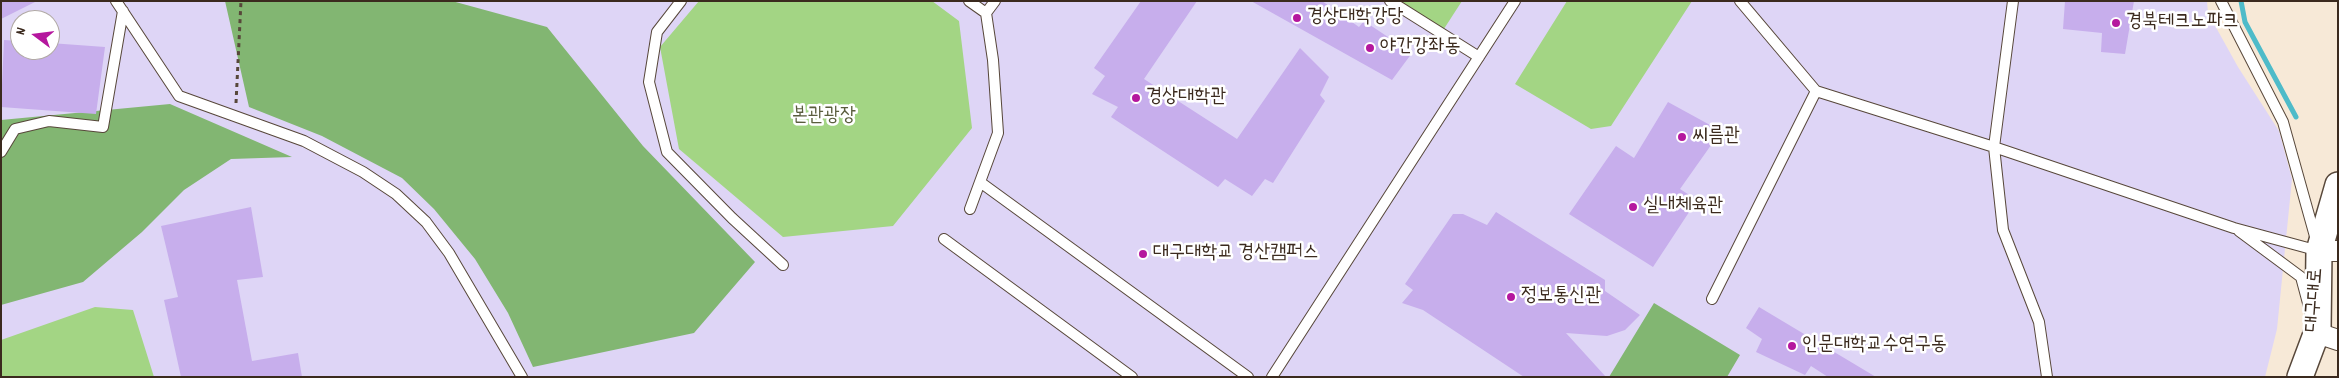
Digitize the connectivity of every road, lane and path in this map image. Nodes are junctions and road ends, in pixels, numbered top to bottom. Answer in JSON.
{"nodes":[{"id":1,"x":116,"y":1,"type":"edge"},
{"id":2,"x":241,"y":1,"type":"edge"},
{"id":3,"x":680,"y":1,"type":"edge"},
{"id":4,"x":969,"y":1,"type":"edge"},
{"id":5,"x":995,"y":1,"type":"edge"},
{"id":6,"x":1390,"y":1,"type":"edge"},
{"id":7,"x":1515,"y":1,"type":"edge"},
{"id":8,"x":1740,"y":1,"type":"edge"},
{"id":9,"x":2012,"y":1,"type":"edge"},
{"id":10,"x":2221,"y":1,"type":"edge"},
{"id":11,"x":123,"y":11,"type":"junction"},
{"id":12,"x":986,"y":12,"type":"junction"},
{"id":13,"x":1479,"y":57,"type":"junction"},
{"id":14,"x":1816,"y":92,"type":"junction"},
{"id":15,"x":235,"y":116,"type":"junction"},
{"id":16,"x":1994,"y":147,"type":"junction"},
{"id":17,"x":1,"y":152,"type":"edge"},
{"id":18,"x":980,"y":182,"type":"junction"},
{"id":19,"x":2338,"y":185,"type":"edge"},
{"id":20,"x":970,"y":209,"type":"dead end"},
{"id":21,"x":2234,"y":228,"type":"junction"},
{"id":22,"x":944,"y":239,"type":"dead end"},
{"id":23,"x":2328,"y":251,"type":"edge"},
{"id":24,"x":783,"y":265,"type":"dead end"},
{"id":25,"x":1712,"y":299,"type":"dead end"},
{"id":26,"x":2324,"y":334,"type":"edge"},
{"id":27,"x":522,"y":377,"type":"edge"},
{"id":28,"x":1132,"y":377,"type":"edge"},
{"id":29,"x":1248,"y":377,"type":"edge"},
{"id":30,"x":1272,"y":377,"type":"edge"},
{"id":31,"x":2047,"y":377,"type":"edge"},
{"id":32,"x":2300,"y":377,"type":"edge"}],
"edges":[{"from":1,"to":11,"type":"lane"},
{"from":2,"to":15,"type":"path"},
{"from":3,"to":24,"type":"lane"},
{"from":4,"to":12,"type":"lane"},
{"from":5,"to":12,"type":"lane"},
{"from":6,"to":13,"type":"lane"},
{"from":7,"to":13,"type":"lane"},
{"from":8,"to":14,"type":"lane"},
{"from":9,"to":16,"type":"lane"},
{"from":10,"to":23,"type":"lane"},
{"from":11,"to":15,"type":"lane"},
{"from":11,"to":17,"type":"lane"},
{"from":12,"to":18,"type":"lane"},
{"from":13,"to":30,"type":"lane"},
{"from":14,"to":16,"type":"lane"},
{"from":14,"to":25,"type":"lane"},
{"from":15,"to":27,"type":"lane"},
{"from":16,"to":21,"type":"lane"},
{"from":16,"to":31,"type":"lane"},
{"from":18,"to":20,"type":"lane"},
{"from":18,"to":29,"type":"lane"},
{"from":19,"to":23,"type":"street","name":"대구대로"},
{"from":21,"to":23,"type":"lane"},
{"from":21,"to":26,"type":"lane"},
{"from":22,"to":28,"type":"lane"},
{"from":23,"to":26,"type":"street","name":"대구대로"},
{"from":26,"to":32,"type":"street","name":"대구대로"}]}
